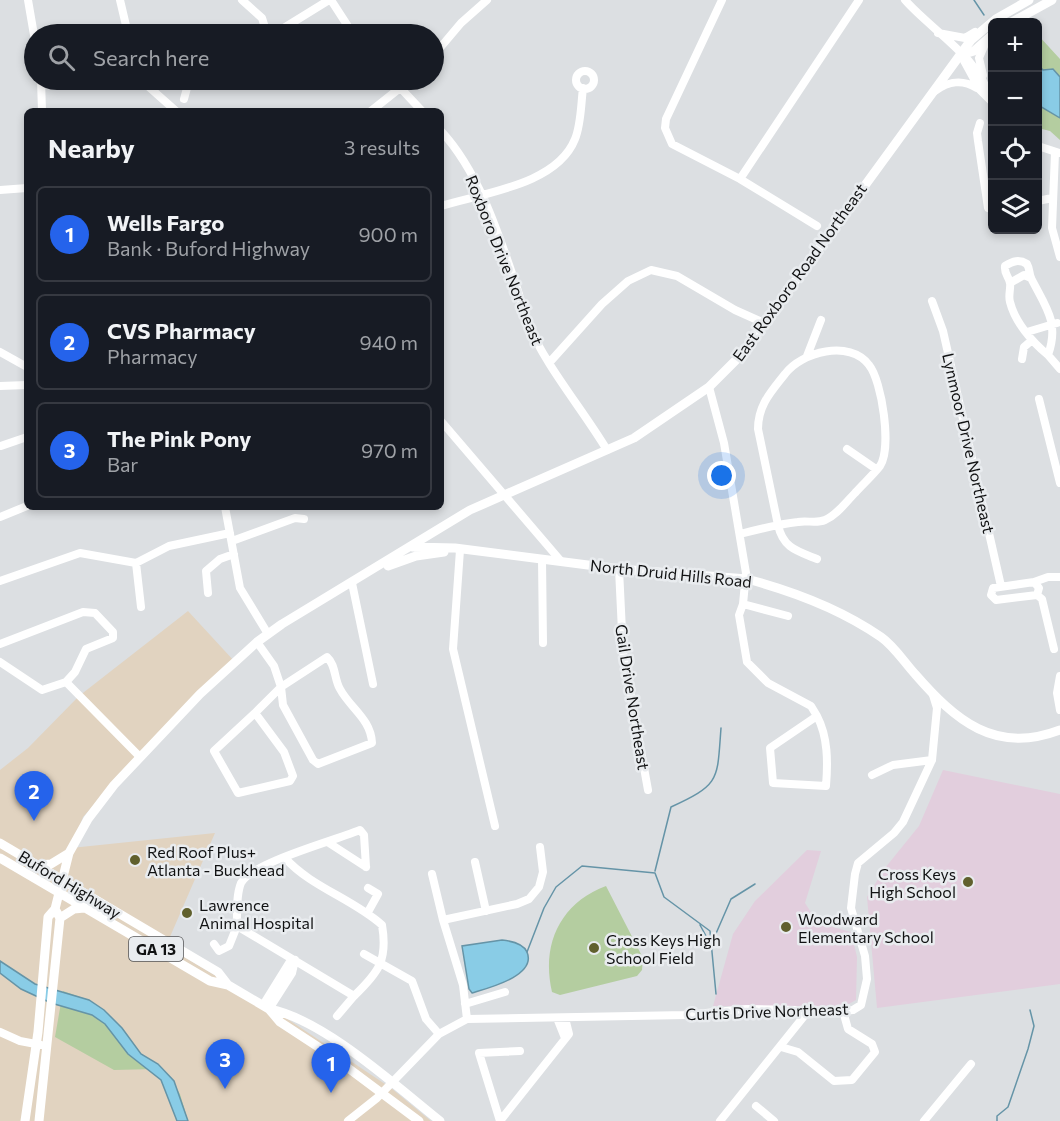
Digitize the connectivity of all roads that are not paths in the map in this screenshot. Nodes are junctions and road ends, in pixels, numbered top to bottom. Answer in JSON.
{"nodes":[{"id":1,"x":28,"y":0,"type":"edge"},
{"id":2,"x":120,"y":0,"type":"edge"},
{"id":3,"x":242,"y":0,"type":"edge"},
{"id":4,"x":330,"y":0,"type":"edge"},
{"id":5,"x":487,"y":0,"type":"edge"},
{"id":6,"x":722,"y":0,"type":"edge"},
{"id":7,"x":859,"y":0,"type":"edge"},
{"id":8,"x":905,"y":0,"type":"edge"},
{"id":9,"x":1029,"y":0,"type":"edge"},
{"id":10,"x":1048,"y":1,"type":"edge"},
{"id":11,"x":1019,"y":18,"type":"edge"},
{"id":12,"x":32,"y":24,"type":"edge"},
{"id":13,"x":126,"y":24,"type":"edge"},
{"id":14,"x":264,"y":24,"type":"edge"},
{"id":15,"x":290,"y":24,"type":"edge"},
{"id":16,"x":346,"y":24,"type":"edge"},
{"id":17,"x":984,"y":28,"type":"junction"},
{"id":18,"x":938,"y":33,"type":"junction"},
{"id":19,"x":988,"y":39,"type":"edge"},
{"id":20,"x":988,"y":41,"type":"edge"},
{"id":21,"x":444,"y":43,"type":"edge"},
{"id":22,"x":961,"y":55,"type":"junction"},
{"id":23,"x":583,"y":88,"type":"dead end"},
{"id":24,"x":983,"y":88,"type":"junction"},
{"id":25,"x":41,"y":90,"type":"edge"},
{"id":26,"x":152,"y":90,"type":"edge"},
{"id":27,"x":186,"y":90,"type":"edge"},
{"id":28,"x":397,"y":90,"type":"edge"},
{"id":29,"x":402,"y":90,"type":"edge"},
{"id":30,"x":932,"y":94,"type":"junction"},
{"id":31,"x":988,"y":95,"type":"edge"},
{"id":32,"x":184,"y":99,"type":"dead end"},
{"id":33,"x":42,"y":108,"type":"edge"},
{"id":34,"x":173,"y":108,"type":"edge"},
{"id":35,"x":375,"y":108,"type":"edge"},
{"id":36,"x":419,"y":108,"type":"edge"},
{"id":37,"x":980,"y":123,"type":"dead end"},
{"id":38,"x":444,"y":135,"type":"edge"},
{"id":39,"x":1042,"y":147,"type":"edge"},
{"id":40,"x":1058,"y":153,"type":"edge"},
{"id":41,"x":740,"y":180,"type":"junction"},
{"id":42,"x":24,"y":188,"type":"edge"},
{"id":43,"x":0,"y":190,"type":"edge"},
{"id":44,"x":480,"y":194,"type":"junction"},
{"id":45,"x":1052,"y":198,"type":"junction"},
{"id":46,"x":1042,"y":200,"type":"edge"},
{"id":47,"x":444,"y":205,"type":"edge"},
{"id":48,"x":988,"y":208,"type":"edge"},
{"id":49,"x":817,"y":226,"type":"dead end"},
{"id":50,"x":1058,"y":245,"type":"edge"},
{"id":51,"x":1060,"y":257,"type":"edge"},
{"id":52,"x":1031,"y":278,"type":"junction"},
{"id":53,"x":1010,"y":284,"type":"junction"},
{"id":54,"x":932,"y":302,"type":"dead end"},
{"id":55,"x":820,"y":320,"type":"dead end"},
{"id":56,"x":764,"y":323,"type":"junction"},
{"id":57,"x":1057,"y":323,"type":"junction"},
{"id":58,"x":1027,"y":332,"type":"junction"},
{"id":59,"x":1031,"y":340,"type":"junction"},
{"id":60,"x":0,"y":352,"type":"edge"},
{"id":61,"x":1048,"y":355,"type":"junction"},
{"id":62,"x":807,"y":356,"type":"junction"},
{"id":63,"x":1022,"y":359,"type":"dead end"},
{"id":64,"x":549,"y":363,"type":"junction"},
{"id":65,"x":24,"y":365,"type":"edge"},
{"id":66,"x":1060,"y":369,"type":"edge"},
{"id":67,"x":24,"y":385,"type":"edge"},
{"id":68,"x":0,"y":386,"type":"edge"},
{"id":69,"x":709,"y":387,"type":"junction"},
{"id":70,"x":1039,"y":399,"type":"dead end"},
{"id":71,"x":444,"y":425,"type":"edge"},
{"id":72,"x":24,"y":438,"type":"edge"},
{"id":73,"x":1,"y":446,"type":"edge"},
{"id":74,"x":847,"y":449,"type":"dead end"},
{"id":75,"x":606,"y":450,"type":"junction"},
{"id":76,"x":880,"y":468,"type":"junction"},
{"id":77,"x":1060,"y":483,"type":"edge"},
{"id":78,"x":503,"y":496,"type":"junction"},
{"id":79,"x":24,"y":507,"type":"edge"},
{"id":80,"x":226,"y":510,"type":"edge"},
{"id":81,"x":0,"y":517,"type":"edge"},
{"id":82,"x":304,"y":519,"type":"dead end"},
{"id":83,"x":778,"y":525,"type":"junction"},
{"id":84,"x":230,"y":532,"type":"junction"},
{"id":85,"x":740,"y":534,"type":"junction"},
{"id":86,"x":232,"y":542,"type":"junction"},
{"id":87,"x":410,"y":547,"type":"junction"},
{"id":88,"x":460,"y":550,"type":"junction"},
{"id":89,"x":230,"y":555,"type":"junction"},
{"id":90,"x":542,"y":559,"type":"junction"},
{"id":91,"x":817,"y":559,"type":"dead end"},
{"id":92,"x":560,"y":560,"type":"junction"},
{"id":93,"x":136,"y":563,"type":"junction"},
{"id":94,"x":619,"y":569,"type":"junction"},
{"id":95,"x":369,"y":573,"type":"junction"},
{"id":96,"x":1060,"y":577,"type":"edge"},
{"id":97,"x":747,"y":579,"type":"junction"},
{"id":98,"x":0,"y":581,"type":"edge"},
{"id":99,"x":1034,"y":582,"type":"junction"},
{"id":100,"x":352,"y":584,"type":"junction"},
{"id":101,"x":1001,"y":586,"type":"junction"},
{"id":102,"x":208,"y":593,"type":"dead end"},
{"id":103,"x":1037,"y":596,"type":"junction"},
{"id":104,"x":743,"y":604,"type":"junction"},
{"id":105,"x":141,"y":607,"type":"dead end"},
{"id":106,"x":788,"y":616,"type":"dead end"},
{"id":107,"x":268,"y":634,"type":"junction"},
{"id":108,"x":257,"y":642,"type":"junction"},
{"id":109,"x":543,"y":643,"type":"dead end"},
{"id":110,"x":0,"y":644,"type":"edge"},
{"id":111,"x":1054,"y":649,"type":"dead end"},
{"id":112,"x":0,"y":662,"type":"edge"},
{"id":113,"x":1060,"y":676,"type":"edge"},
{"id":114,"x":66,"y":682,"type":"junction"},
{"id":115,"x":373,"y":684,"type":"dead end"},
{"id":116,"x":281,"y":687,"type":"junction"},
{"id":117,"x":933,"y":695,"type":"junction"},
{"id":118,"x":1060,"y":710,"type":"edge"},
{"id":119,"x":255,"y":713,"type":"junction"},
{"id":120,"x":817,"y":716,"type":"junction"},
{"id":121,"x":1060,"y":730,"type":"edge"},
{"id":122,"x":139,"y":756,"type":"junction"},
{"id":123,"x":932,"y":760,"type":"junction"},
{"id":124,"x":872,"y":775,"type":"dead end"},
{"id":125,"x":648,"y":790,"type":"dead end"},
{"id":126,"x":495,"y":825,"type":"dead end"},
{"id":127,"x":0,"y":843,"type":"edge"},
{"id":128,"x":328,"y":843,"type":"junction"},
{"id":129,"x":540,"y":848,"type":"dead end"},
{"id":130,"x":69,"y":853,"type":"junction"},
{"id":131,"x":0,"y":858,"type":"edge"},
{"id":132,"x":285,"y":858,"type":"junction"},
{"id":133,"x":475,"y":862,"type":"dead end"},
{"id":134,"x":36,"y":864,"type":"junction"},
{"id":135,"x":432,"y":874,"type":"dead end"},
{"id":136,"x":61,"y":879,"type":"junction"},
{"id":137,"x":368,"y":888,"type":"dead end"},
{"id":138,"x":57,"y":892,"type":"junction"},
{"id":139,"x":85,"y":908,"type":"junction"},
{"id":140,"x":55,"y":909,"type":"junction"},
{"id":141,"x":486,"y":911,"type":"junction"},
{"id":142,"x":368,"y":912,"type":"junction"},
{"id":143,"x":60,"y":918,"type":"junction"},
{"id":144,"x":443,"y":920,"type":"junction"},
{"id":145,"x":237,"y":926,"type":"junction"},
{"id":146,"x":214,"y":944,"type":"dead end"},
{"id":147,"x":364,"y":954,"type":"dead end"},
{"id":148,"x":295,"y":960,"type":"junction"},
{"id":149,"x":382,"y":966,"type":"junction"},
{"id":150,"x":49,"y":968,"type":"junction"},
{"id":151,"x":228,"y":985,"type":"junction"},
{"id":152,"x":505,"y":992,"type":"dead end"},
{"id":153,"x":354,"y":996,"type":"junction"},
{"id":154,"x":465,"y":1005,"type":"junction"},
{"id":155,"x":266,"y":1007,"type":"junction"},
{"id":156,"x":810,"y":1010,"type":"junction"},
{"id":157,"x":843,"y":1011,"type":"junction"},
{"id":158,"x":337,"y":1016,"type":"dead end"},
{"id":159,"x":561,"y":1018,"type":"junction"},
{"id":160,"x":466,"y":1019,"type":"junction"},
{"id":161,"x":0,"y":1032,"type":"edge"},
{"id":162,"x":439,"y":1034,"type":"junction"},
{"id":163,"x":40,"y":1045,"type":"junction"},
{"id":164,"x":781,"y":1047,"type":"junction"},
{"id":165,"x":520,"y":1051,"type":"dead end"},
{"id":166,"x":970,"y":1064,"type":"dead end"},
{"id":167,"x":392,"y":1082,"type":"junction"},
{"id":168,"x":382,"y":1093,"type":"junction"},
{"id":169,"x":756,"y":1106,"type":"dead end"},
{"id":170,"x":25,"y":1121,"type":"edge"},
{"id":171,"x":39,"y":1121,"type":"edge"},
{"id":172,"x":348,"y":1121,"type":"edge"},
{"id":173,"x":418,"y":1121,"type":"edge"},
{"id":174,"x":440,"y":1121,"type":"edge"},
{"id":175,"x":720,"y":1121,"type":"edge"},
{"id":176,"x":774,"y":1121,"type":"edge"},
{"id":177,"x":924,"y":1121,"type":"edge"}],
"edges":[{"from":1,"to":12,"type":"street"},
{"from":2,"to":13,"type":"street"},
{"from":3,"to":14,"type":"street"},
{"from":4,"to":15,"type":"street"},
{"from":4,"to":16,"type":"street"},
{"from":5,"to":21,"type":"street"},
{"from":6,"to":41,"type":"street"},
{"from":7,"to":41,"type":"street"},
{"from":8,"to":18,"type":"street"},
{"from":9,"to":17,"type":"main road","name":"East Roxboro Road Northeast"},
{"from":10,"to":11,"type":"main road"},
{"from":17,"to":18,"type":"street"},
{"from":17,"to":22,"type":"main road","name":"East Roxboro Road Northeast"},
{"from":18,"to":22,"type":"street"},
{"from":19,"to":22,"type":"main road"},
{"from":20,"to":24,"type":"street"},
{"from":22,"to":24,"type":"street"},
{"from":22,"to":30,"type":"main road","name":"East Roxboro Road Northeast"},
{"from":23,"to":44,"type":"street"},
{"from":24,"to":30,"type":"street"},
{"from":24,"to":31,"type":"street"},
{"from":25,"to":33,"type":"street"},
{"from":26,"to":34,"type":"street"},
{"from":27,"to":32,"type":"street"},
{"from":28,"to":35,"type":"street"},
{"from":29,"to":36,"type":"street"},
{"from":30,"to":56,"type":"main road","name":"East Roxboro Road Northeast"},
{"from":37,"to":48,"type":"street"},
{"from":38,"to":44,"type":"street","name":"Roxboro Drive Northeast"},
{"from":39,"to":40,"type":"street"},
{"from":40,"to":45,"type":"street"},
{"from":41,"to":49,"type":"street"},
{"from":42,"to":43,"type":"street"},
{"from":44,"to":47,"type":"street"},
{"from":44,"to":64,"type":"street","name":"Roxboro Drive Northeast"},
{"from":45,"to":46,"type":"street"},
{"from":45,"to":50,"type":"street"},
{"from":50,"to":51,"type":"street"},
{"from":52,"to":53,"type":"street"},
{"from":52,"to":53,"type":"street"},
{"from":52,"to":57,"type":"street"},
{"from":53,"to":58,"type":"street"},
{"from":54,"to":101,"type":"street","name":"Lynmoor Drive Northeast"},
{"from":55,"to":62,"type":"street"},
{"from":56,"to":64,"type":"street"},
{"from":56,"to":69,"type":"main road","name":"East Roxboro Road Northeast"},
{"from":57,"to":58,"type":"street"},
{"from":57,"to":61,"type":"street"},
{"from":58,"to":59,"type":"street"},
{"from":59,"to":61,"type":"street"},
{"from":59,"to":63,"type":"street"},
{"from":60,"to":65,"type":"street"},
{"from":61,"to":66,"type":"street"},
{"from":62,"to":76,"type":"street"},
{"from":62,"to":83,"type":"street"},
{"from":64,"to":75,"type":"street","name":"Roxboro Drive Northeast"},
{"from":67,"to":68,"type":"street"},
{"from":69,"to":75,"type":"main road","name":"East Roxboro Road Northeast"},
{"from":69,"to":85,"type":"street"},
{"from":70,"to":77,"type":"street"},
{"from":71,"to":78,"type":"street"},
{"from":72,"to":73,"type":"street"},
{"from":74,"to":76,"type":"street"},
{"from":75,"to":78,"type":"main road","name":"East Roxboro Road Northeast"},
{"from":76,"to":83,"type":"street"},
{"from":78,"to":87,"type":"main road","name":"East Roxboro Road Northeast"},
{"from":78,"to":92,"type":"street"},
{"from":79,"to":81,"type":"street"},
{"from":80,"to":84,"type":"street"},
{"from":82,"to":86,"type":"street"},
{"from":83,"to":85,"type":"street"},
{"from":83,"to":91,"type":"street"},
{"from":84,"to":86,"type":"street"},
{"from":84,"to":93,"type":"street"},
{"from":85,"to":97,"type":"street"},
{"from":86,"to":89,"type":"street"},
{"from":87,"to":88,"type":"main road","name":"North Druid Hills Road"},
{"from":87,"to":95,"type":"main road","name":"East Roxboro Road Northeast"},
{"from":88,"to":90,"type":"main road","name":"North Druid Hills Road"},
{"from":88,"to":95,"type":"main road"},
{"from":88,"to":126,"type":"street"},
{"from":89,"to":102,"type":"street"},
{"from":89,"to":107,"type":"street"},
{"from":90,"to":92,"type":"main road","name":"North Druid Hills Road"},
{"from":90,"to":109,"type":"street"},
{"from":92,"to":94,"type":"main road","name":"North Druid Hills Road"},
{"from":93,"to":98,"type":"street"},
{"from":93,"to":105,"type":"street"},
{"from":94,"to":97,"type":"main road","name":"North Druid Hills Road"},
{"from":94,"to":125,"type":"street","name":"Gail Drive Northeast"},
{"from":95,"to":100,"type":"main road"},
{"from":96,"to":99,"type":"street"},
{"from":97,"to":104,"type":"street"},
{"from":97,"to":117,"type":"main road","name":"North Druid Hills Road"},
{"from":99,"to":101,"type":"street"},
{"from":99,"to":103,"type":"street"},
{"from":100,"to":107,"type":"main road"},
{"from":100,"to":115,"type":"street"},
{"from":101,"to":103,"type":"street","name":"Lynmoor Drive Northeast"},
{"from":103,"to":111,"type":"street"},
{"from":104,"to":106,"type":"street"},
{"from":104,"to":120,"type":"street"},
{"from":107,"to":108,"type":"main road"},
{"from":108,"to":116,"type":"street"},
{"from":108,"to":122,"type":"main road"},
{"from":110,"to":114,"type":"street"},
{"from":112,"to":114,"type":"street"},
{"from":113,"to":118,"type":"street"},
{"from":114,"to":122,"type":"street"},
{"from":116,"to":116,"type":"street"},
{"from":116,"to":119,"type":"street"},
{"from":117,"to":121,"type":"main road","name":"North Druid Hills Road"},
{"from":117,"to":123,"type":"street","name":"Curtis Drive Northeast"},
{"from":119,"to":119,"type":"street"},
{"from":120,"to":120,"type":"street"},
{"from":122,"to":130,"type":"main road"},
{"from":123,"to":124,"type":"street"},
{"from":123,"to":157,"type":"street","name":"Curtis Drive Northeast"},
{"from":127,"to":134,"type":"main road","name":"Buford Highway","number":"GA 13"},
{"from":128,"to":128,"type":"street"},
{"from":128,"to":132,"type":"street"},
{"from":129,"to":141,"type":"street"},
{"from":130,"to":134,"type":"main road"},
{"from":130,"to":136,"type":"main road"},
{"from":131,"to":138,"type":"main road","name":"Buford Highway","number":"GA 13"},
{"from":132,"to":142,"type":"street"},
{"from":132,"to":145,"type":"street"},
{"from":133,"to":141,"type":"street"},
{"from":134,"to":136,"type":"main road","name":"Buford Highway","number":"GA 13"},
{"from":135,"to":144,"type":"street"},
{"from":136,"to":138,"type":"main road"},
{"from":136,"to":151,"type":"main road","name":"Buford Highway","number":"GA 13"},
{"from":137,"to":142,"type":"street"},
{"from":138,"to":139,"type":"main road","name":"Buford Highway","number":"GA 13"},
{"from":138,"to":140,"type":"main road"},
{"from":139,"to":143,"type":"main road"},
{"from":139,"to":151,"type":"main road","name":"Buford Highway","number":"GA 13"},
{"from":140,"to":143,"type":"main road"},
{"from":140,"to":150,"type":"main road"},
{"from":141,"to":144,"type":"street"},
{"from":142,"to":149,"type":"street"},
{"from":143,"to":150,"type":"main road"},
{"from":144,"to":154,"type":"street"},
{"from":145,"to":146,"type":"street"},
{"from":145,"to":148,"type":"street"},
{"from":147,"to":149,"type":"street"},
{"from":148,"to":153,"type":"street"},
{"from":148,"to":155,"type":"street"},
{"from":149,"to":153,"type":"street"},
{"from":149,"to":162,"type":"street"},
{"from":150,"to":163,"type":"main road"},
{"from":151,"to":155,"type":"main road","name":"Buford Highway","number":"GA 13"},
{"from":152,"to":154,"type":"street"},
{"from":153,"to":158,"type":"street"},
{"from":154,"to":160,"type":"street"},
{"from":155,"to":167,"type":"main road","name":"Buford Highway","number":"GA 13"},
{"from":155,"to":168,"type":"main road","name":"Buford Highway","number":"GA 13"},
{"from":156,"to":157,"type":"street","name":"Curtis Drive Northeast"},
{"from":156,"to":159,"type":"street","name":"Curtis Drive Northeast"},
{"from":156,"to":164,"type":"street"},
{"from":157,"to":164,"type":"street"},
{"from":159,"to":160,"type":"street","name":"Curtis Drive Northeast"},
{"from":159,"to":165,"type":"street"},
{"from":160,"to":162,"type":"street","name":"Curtis Drive Northeast"},
{"from":161,"to":163,"type":"street"},
{"from":162,"to":167,"type":"street","name":"Curtis Drive Northeast"},
{"from":163,"to":170,"type":"main road"},
{"from":163,"to":171,"type":"main road"},
{"from":164,"to":175,"type":"street"},
{"from":166,"to":177,"type":"street"},
{"from":167,"to":168,"type":"street","name":"Curtis Drive Northeast"},
{"from":167,"to":174,"type":"main road","name":"Buford Highway","number":"GA 13"},
{"from":168,"to":172,"type":"street","name":"Curtis Drive Northeast"},
{"from":168,"to":173,"type":"main road","name":"Buford Highway","number":"GA 13"},
{"from":169,"to":176,"type":"street"}]}
